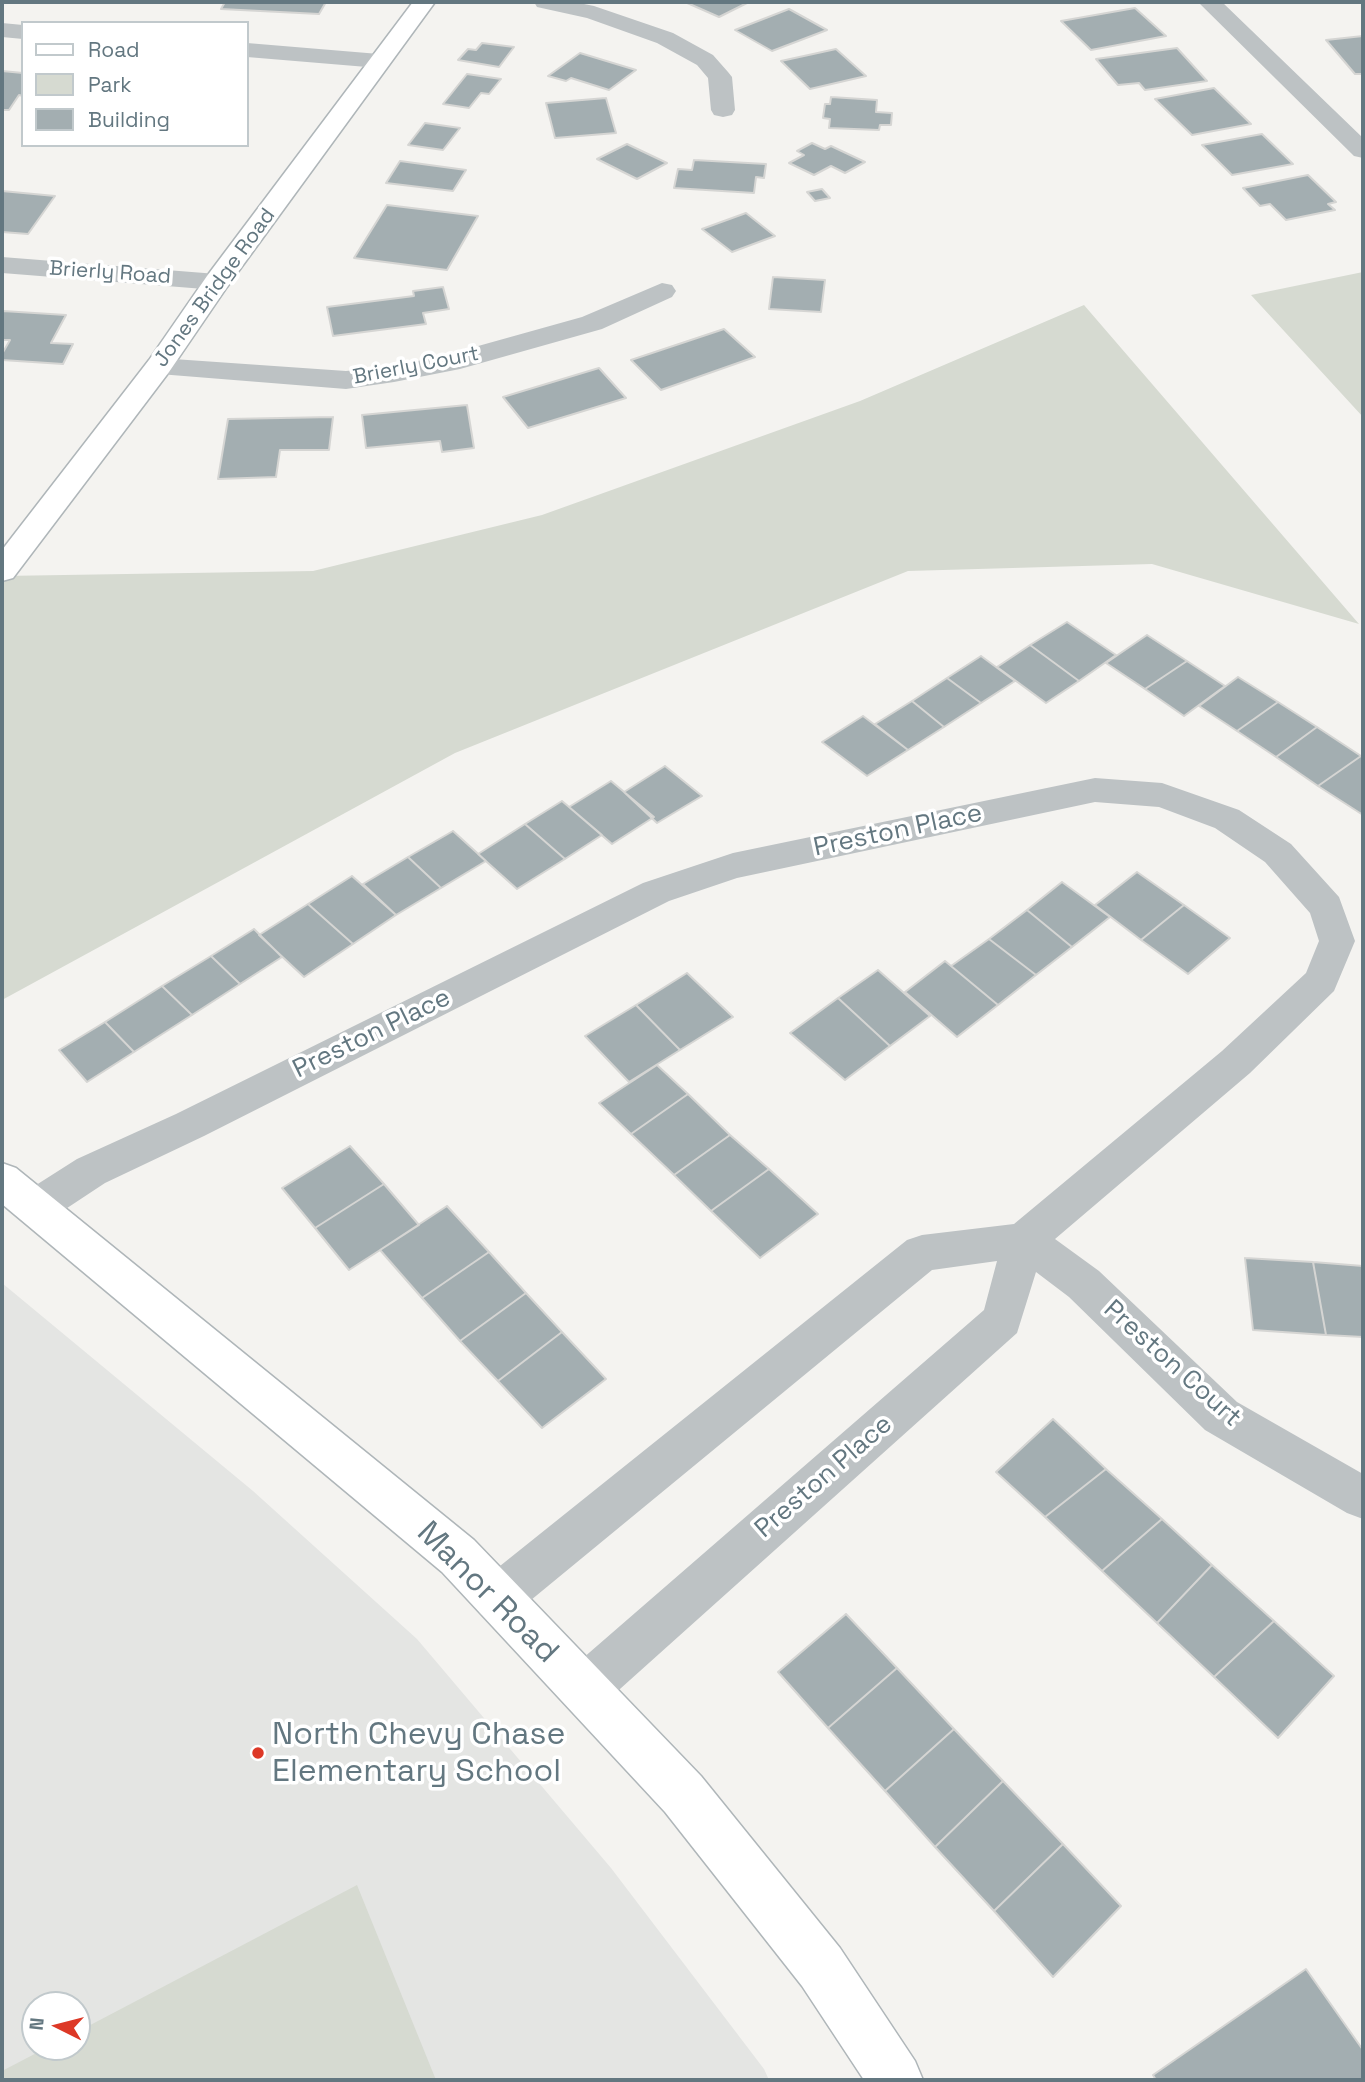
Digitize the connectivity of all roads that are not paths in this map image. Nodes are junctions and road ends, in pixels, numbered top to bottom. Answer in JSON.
{"nodes":[{"id":1,"x":424,"y":2,"type":"edge"},
{"id":2,"x":545,"y":2,"type":"edge"},
{"id":3,"x":1209,"y":2,"type":"edge"},
{"id":4,"x":2,"y":30,"type":"edge"},
{"id":5,"x":21,"y":32,"type":"edge"},
{"id":6,"x":248,"y":50,"type":"edge"},
{"id":7,"x":380,"y":61,"type":"junction"},
{"id":8,"x":723,"y":110,"type":"dead end"},
{"id":9,"x":1363,"y":151,"type":"edge"},
{"id":10,"x":2,"y":265,"type":"edge"},
{"id":11,"x":218,"y":282,"type":"junction"},
{"id":12,"x":663,"y":291,"type":"dead end"},
{"id":13,"x":159,"y":366,"type":"junction"},
{"id":14,"x":2,"y":570,"type":"edge"},
{"id":15,"x":19,"y":1193,"type":"edge"},
{"id":16,"x":1024,"y":1240,"type":"junction"},
{"id":17,"x":1363,"y":1498,"type":"edge"},
{"id":18,"x":497,"y":1598,"type":"junction"},
{"id":19,"x":584,"y":1689,"type":"junction"},
{"id":20,"x":896,"y":2080,"type":"edge"}],
"edges":[{"from":1,"to":7,"type":"main road","name":"Jones Bridge Road"},
{"from":2,"to":8,"type":"street"},
{"from":3,"to":9,"type":"street"},
{"from":4,"to":5,"type":"street"},
{"from":6,"to":7,"type":"street"},
{"from":7,"to":11,"type":"main road","name":"Jones Bridge Road"},
{"from":10,"to":11,"type":"street","name":"Brierly Road"},
{"from":11,"to":13,"type":"main road","name":"Jones Bridge Road"},
{"from":12,"to":13,"type":"street","name":"Brierly Court"},
{"from":13,"to":14,"type":"main road","name":"Jones Bridge Road"},
{"from":15,"to":16,"type":"street","name":"Preston Place"},
{"from":15,"to":18,"type":"main road","name":"Manor Road"},
{"from":16,"to":17,"type":"street","name":"Preston Court"},
{"from":16,"to":18,"type":"street"},
{"from":16,"to":19,"type":"street","name":"Preston Place"},
{"from":18,"to":19,"type":"main road","name":"Manor Road"},
{"from":19,"to":20,"type":"main road","name":"Manor Road"}]}
